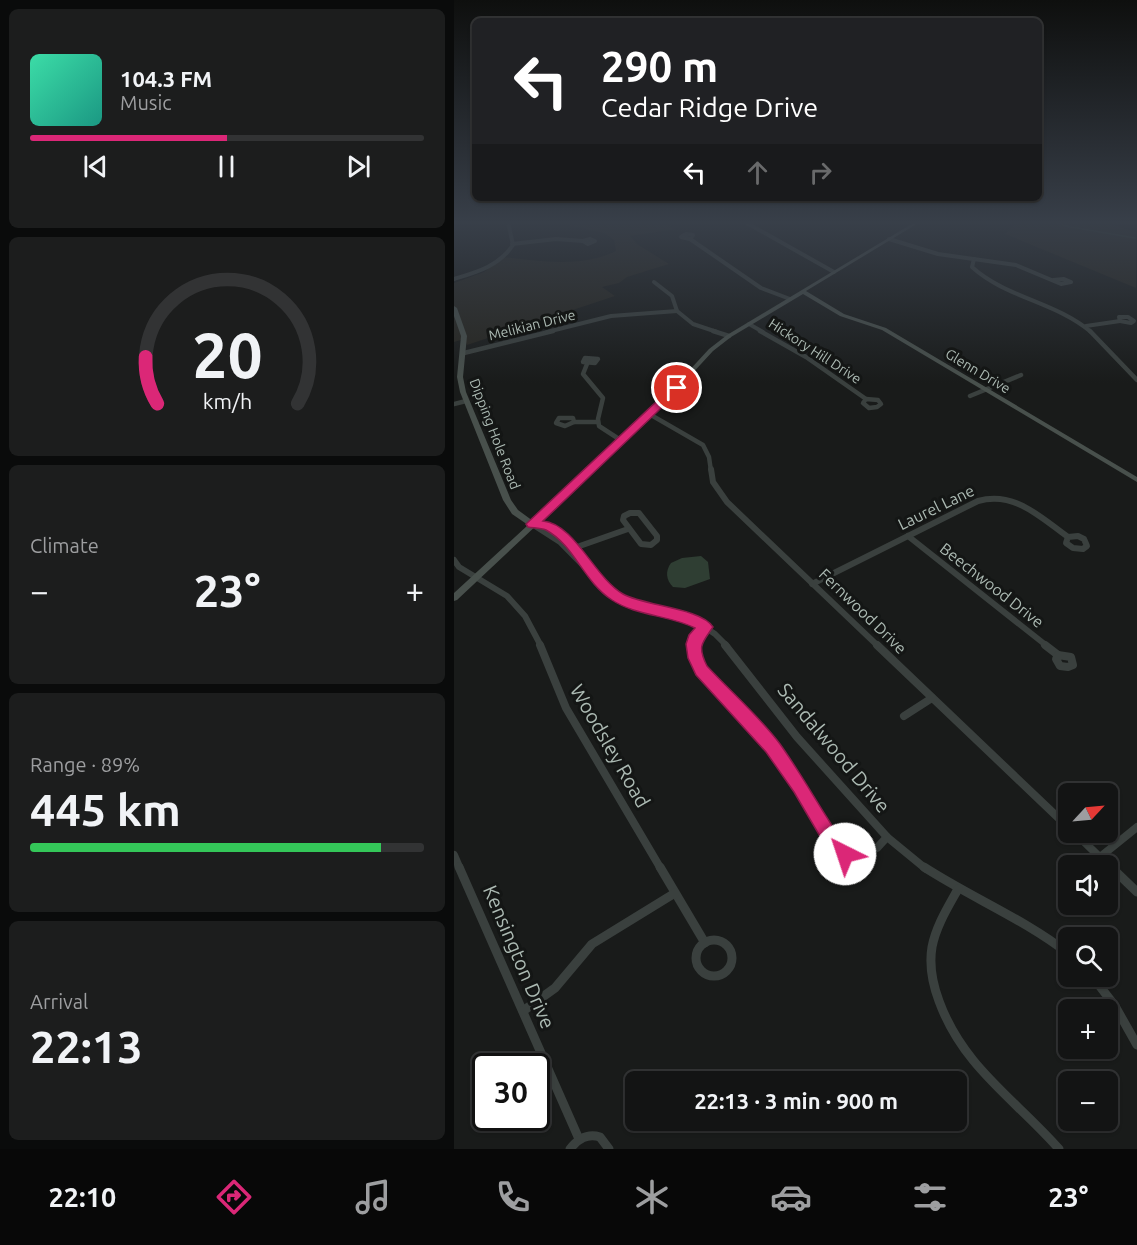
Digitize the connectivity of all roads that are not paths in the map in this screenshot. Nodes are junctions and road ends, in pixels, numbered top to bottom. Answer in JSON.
{"nodes":[{"id":1,"x":743,"y":276,"type":"edge"},
{"id":2,"x":828,"y":276,"type":"edge"},
{"id":3,"x":981,"y":276,"type":"edge"},
{"id":4,"x":1042,"y":276,"type":"edge"},
{"id":5,"x":1053,"y":280,"type":"dead end"},
{"id":6,"x":654,"y":282,"type":"dead end"},
{"id":7,"x":802,"y":291,"type":"junction"},
{"id":8,"x":790,"y":299,"type":"junction"},
{"id":9,"x":454,"y":308,"type":"edge"},
{"id":10,"x":677,"y":311,"type":"junction"},
{"id":11,"x":1120,"y":321,"type":"dead end"},
{"id":12,"x":749,"y":324,"type":"junction"},
{"id":13,"x":1086,"y":326,"type":"junction"},
{"id":14,"x":729,"y":336,"type":"junction"},
{"id":15,"x":463,"y":353,"type":"junction"},
{"id":16,"x":458,"y":363,"type":"edge"},
{"id":17,"x":587,"y":364,"type":"dead end"},
{"id":18,"x":1021,"y":375,"type":"dead end"},
{"id":19,"x":1136,"y":380,"type":"edge"},
{"id":20,"x":985,"y":389,"type":"junction"},
{"id":21,"x":970,"y":396,"type":"dead end"},
{"id":22,"x":866,"y":399,"type":"dead end"},
{"id":23,"x":466,"y":401,"type":"junction"},
{"id":24,"x":454,"y":404,"type":"edge"},
{"id":25,"x":651,"y":415,"type":"junction"},
{"id":26,"x":574,"y":422,"type":"dead end"},
{"id":27,"x":598,"y":422,"type":"junction"},
{"id":28,"x":622,"y":441,"type":"junction"},
{"id":29,"x":1136,"y":480,"type":"edge"},
{"id":30,"x":532,"y":524,"type":"junction"},
{"id":31,"x":628,"y":528,"type":"junction"},
{"id":32,"x":908,"y":536,"type":"junction"},
{"id":33,"x":1068,"y":537,"type":"dead end"},
{"id":34,"x":574,"y":548,"type":"junction"},
{"id":35,"x":454,"y":560,"type":"edge"},
{"id":36,"x":588,"y":570,"type":"junction"},
{"id":37,"x":476,"y":578,"type":"junction"},
{"id":38,"x":812,"y":584,"type":"junction"},
{"id":39,"x":454,"y":598,"type":"edge"},
{"id":40,"x":706,"y":627,"type":"junction"},
{"id":41,"x":1058,"y":655,"type":"dead end"},
{"id":42,"x":932,"y":698,"type":"junction"},
{"id":43,"x":904,"y":716,"type":"dead end"},
{"id":44,"x":1058,"y":818,"type":"edge"},
{"id":45,"x":1136,"y":827,"type":"edge"},
{"id":46,"x":887,"y":837,"type":"junction"},
{"id":47,"x":1085,"y":843,"type":"edge"},
{"id":48,"x":454,"y":855,"type":"edge"},
{"id":49,"x":1098,"y":855,"type":"edge"},
{"id":50,"x":1102,"y":855,"type":"edge"},
{"id":51,"x":1118,"y":874,"type":"edge"},
{"id":52,"x":958,"y":889,"type":"junction"},
{"id":53,"x":1136,"y":892,"type":"edge"},
{"id":54,"x":675,"y":893,"type":"junction"},
{"id":55,"x":705,"y":943,"type":"junction"},
{"id":56,"x":1058,"y":946,"type":"edge"},
{"id":57,"x":1100,"y":987,"type":"edge"},
{"id":58,"x":523,"y":1011,"type":"junction"},
{"id":59,"x":1136,"y":1045,"type":"edge"},
{"id":60,"x":579,"y":1140,"type":"junction"},
{"id":61,"x":570,"y":1149,"type":"edge"},
{"id":62,"x":609,"y":1149,"type":"edge"},
{"id":63,"x":1059,"y":1149,"type":"edge"}],
"edges":[{"from":1,"to":8,"type":"street"},
{"from":2,"to":7,"type":"main road"},
{"from":3,"to":13,"type":"street"},
{"from":4,"to":5,"type":"street"},
{"from":6,"to":10,"type":"street"},
{"from":7,"to":8,"type":"main road"},
{"from":7,"to":20,"type":"main road","name":"Glenn Drive"},
{"from":8,"to":12,"type":"main road"},
{"from":9,"to":15,"type":"main road","name":"Dipping Hole Road"},
{"from":10,"to":14,"type":"street"},
{"from":10,"to":15,"type":"street","name":"Melikian Drive"},
{"from":11,"to":13,"type":"street"},
{"from":12,"to":14,"type":"main road"},
{"from":12,"to":22,"type":"street","name":"Hickory Hill Drive"},
{"from":13,"to":19,"type":"street"},
{"from":14,"to":25,"type":"main road"},
{"from":15,"to":16,"type":"main road","name":"Dipping Hole Road"},
{"from":16,"to":23,"type":"main road","name":"Dipping Hole Road"},
{"from":17,"to":27,"type":"street"},
{"from":18,"to":20,"type":"street"},
{"from":20,"to":21,"type":"street"},
{"from":20,"to":29,"type":"main road","name":"Glenn Drive"},
{"from":23,"to":24,"type":"street"},
{"from":23,"to":30,"type":"main road","name":"Dipping Hole Road"},
{"from":25,"to":28,"type":"main road"},
{"from":25,"to":38,"type":"street","name":"Fernwood Drive"},
{"from":26,"to":27,"type":"street"},
{"from":27,"to":28,"type":"street"},
{"from":28,"to":30,"type":"main road"},
{"from":30,"to":34,"type":"street"},
{"from":30,"to":36,"type":"street"},
{"from":30,"to":37,"type":"main road"},
{"from":31,"to":31,"type":"street"},
{"from":31,"to":34,"type":"street"},
{"from":32,"to":33,"type":"street","name":"Laurel Lane"},
{"from":32,"to":38,"type":"street","name":"Laurel Lane"},
{"from":32,"to":41,"type":"street","name":"Beechwood Drive"},
{"from":34,"to":36,"type":"street"},
{"from":35,"to":37,"type":"street","name":"Woodsley Road"},
{"from":36,"to":40,"type":"street","name":"Sandalwood Drive"},
{"from":37,"to":39,"type":"main road"},
{"from":37,"to":54,"type":"street","name":"Woodsley Road"},
{"from":38,"to":42,"type":"street","name":"Fernwood Drive"},
{"from":40,"to":46,"type":"street","name":"Sandalwood Drive"},
{"from":40,"to":46,"type":"street"},
{"from":42,"to":43,"type":"street"},
{"from":42,"to":44,"type":"street","name":"Fernwood Drive"},
{"from":45,"to":50,"type":"street"},
{"from":46,"to":52,"type":"street","name":"Sandalwood Drive"},
{"from":47,"to":49,"type":"street"},
{"from":48,"to":58,"type":"street","name":"Kensington Drive"},
{"from":51,"to":53,"type":"street"},
{"from":52,"to":56,"type":"street","name":"Sandalwood Drive"},
{"from":52,"to":63,"type":"street"},
{"from":54,"to":55,"type":"street","name":"Woodsley Road"},
{"from":54,"to":58,"type":"street"},
{"from":55,"to":55,"type":"street"},
{"from":57,"to":59,"type":"street"},
{"from":58,"to":60,"type":"street","name":"Kensington Drive"},
{"from":60,"to":61,"type":"street"},
{"from":60,"to":62,"type":"street"}]}
